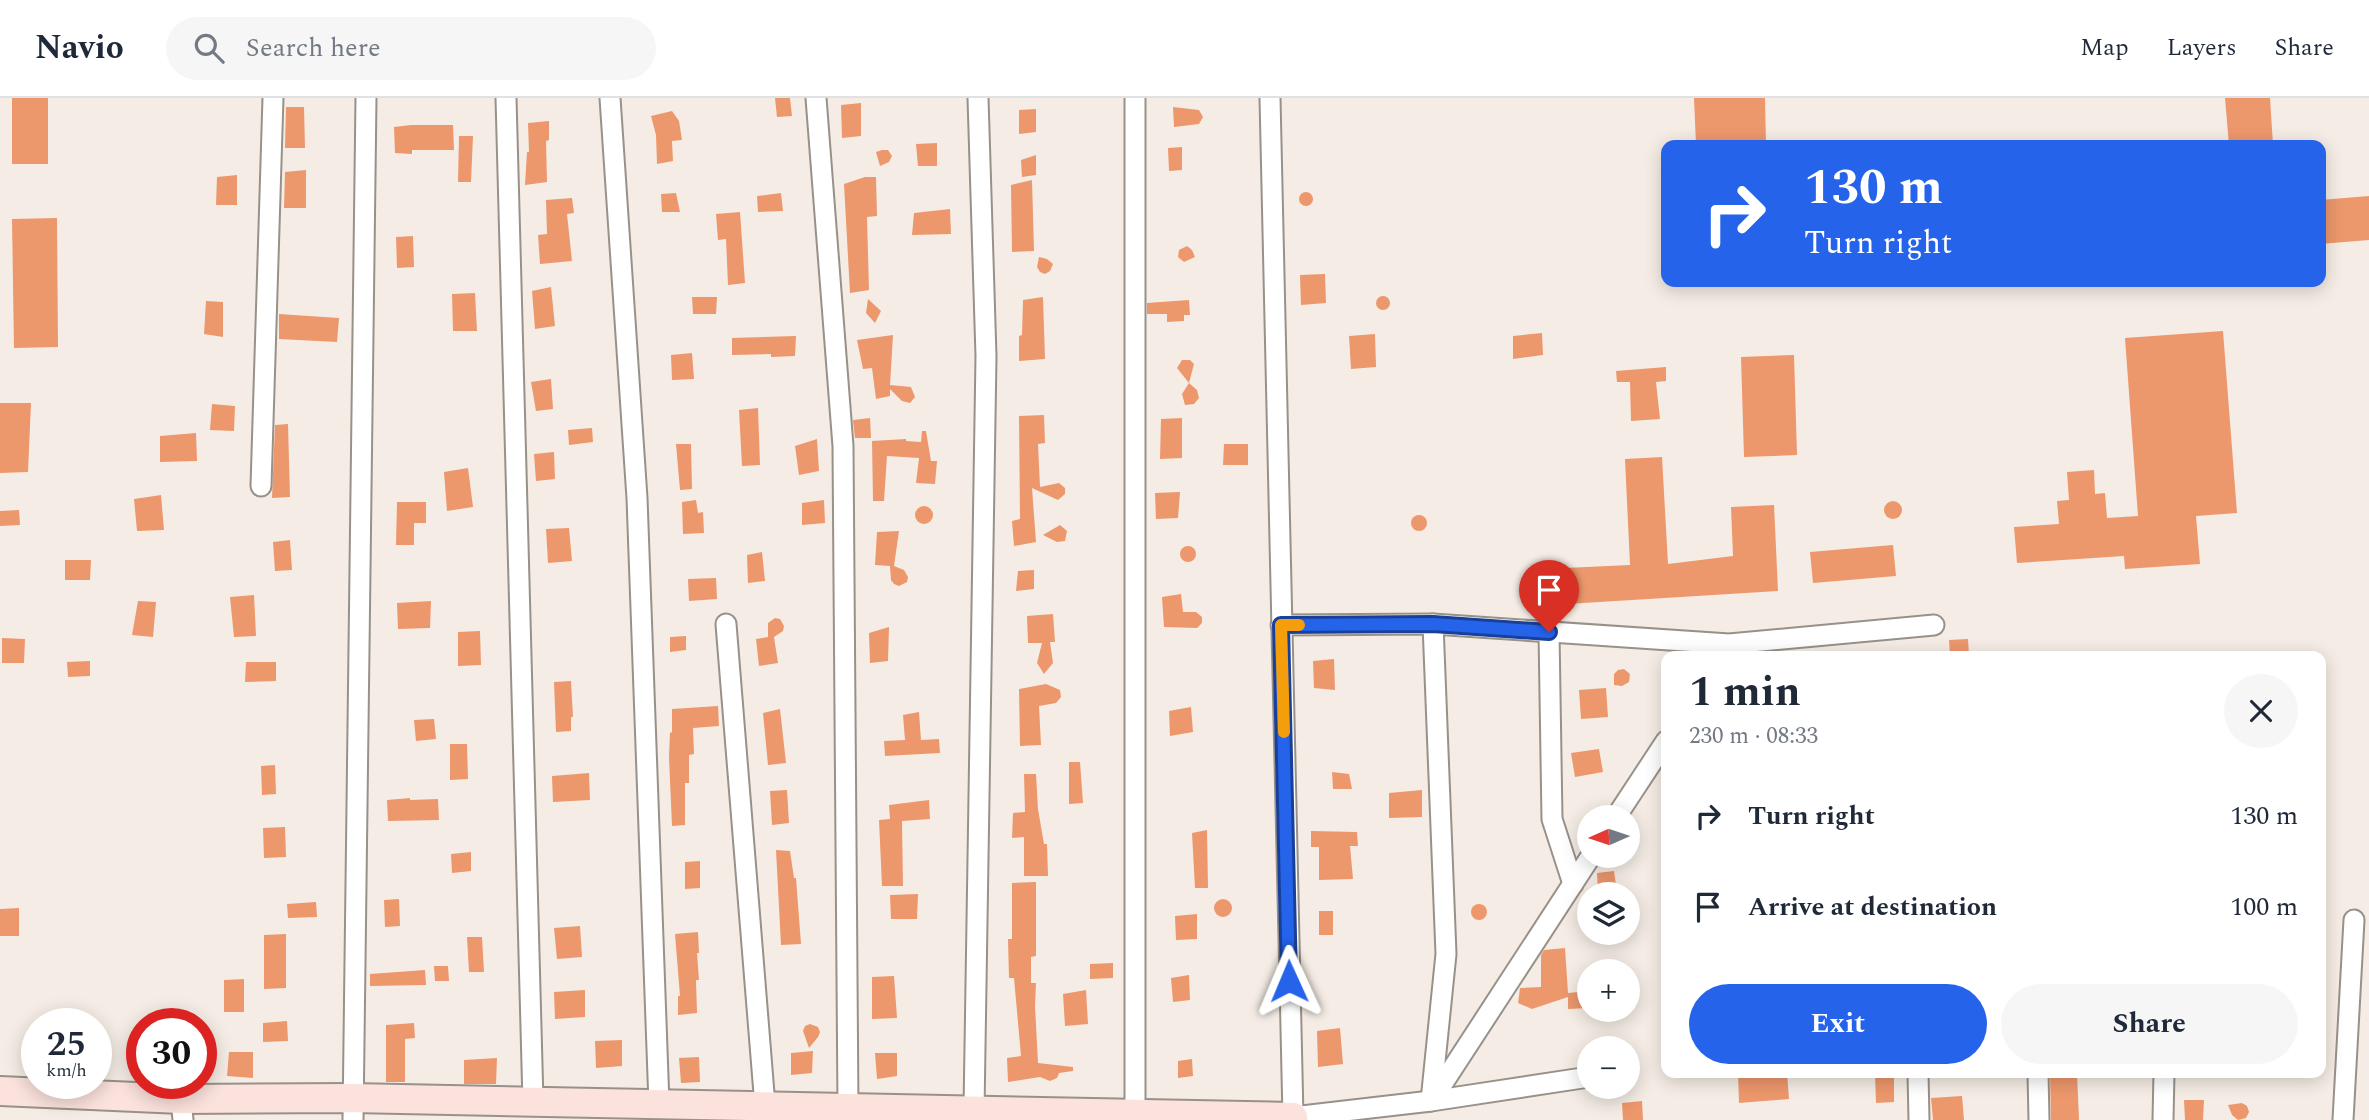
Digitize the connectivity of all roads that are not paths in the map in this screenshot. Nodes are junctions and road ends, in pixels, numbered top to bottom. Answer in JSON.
{"nodes":[{"id":1,"x":273,"y":98,"type":"edge"},
{"id":2,"x":366,"y":98,"type":"edge"},
{"id":3,"x":506,"y":98,"type":"edge"},
{"id":4,"x":610,"y":98,"type":"edge"},
{"id":5,"x":816,"y":98,"type":"edge"},
{"id":6,"x":978,"y":98,"type":"edge"},
{"id":7,"x":1135,"y":98,"type":"edge"},
{"id":8,"x":1270,"y":98,"type":"edge"},
{"id":9,"x":261,"y":486,"type":"dead end"},
{"id":10,"x":726,"y":624,"type":"dead end"},
{"id":11,"x":1433,"y":624,"type":"junction"},
{"id":12,"x":1281,"y":625,"type":"junction"},
{"id":13,"x":1934,"y":625,"type":"dead end"},
{"id":14,"x":1549,"y":632,"type":"junction"},
{"id":15,"x":1725,"y":650,"type":"edge"},
{"id":16,"x":1661,"y":749,"type":"edge"},
{"id":17,"x":1624,"y":805,"type":"edge"},
{"id":18,"x":1583,"y":868,"type":"edge"},
{"id":19,"x":1573,"y":884,"type":"junction"},
{"id":20,"x":2354,"y":920,"type":"dead end"},
{"id":21,"x":1918,"y":1078,"type":"edge"},
{"id":22,"x":2039,"y":1078,"type":"edge"},
{"id":23,"x":2164,"y":1078,"type":"edge"},
{"id":24,"x":1577,"y":1079,"type":"edge"},
{"id":25,"x":0,"y":1091,"type":"edge"},
{"id":26,"x":1431,"y":1101,"type":"junction"},
{"id":27,"x":659,"y":1104,"type":"junction"},
{"id":28,"x":765,"y":1106,"type":"junction"},
{"id":29,"x":549,"y":1108,"type":"edge"},
{"id":30,"x":848,"y":1108,"type":"junction"},
{"id":31,"x":353,"y":1109,"type":"edge"},
{"id":32,"x":182,"y":1110,"type":"edge"},
{"id":33,"x":974,"y":1110,"type":"junction"},
{"id":34,"x":916,"y":1115,"type":"edge"},
{"id":35,"x":1135,"y":1117,"type":"edge"},
{"id":36,"x":1293,"y":1119,"type":"edge"},
{"id":37,"x":1919,"y":1120,"type":"edge"},
{"id":38,"x":2039,"y":1120,"type":"edge"},
{"id":39,"x":2163,"y":1120,"type":"edge"},
{"id":40,"x":2343,"y":1120,"type":"edge"}],
"edges":[{"from":1,"to":9,"type":"street"},
{"from":2,"to":31,"type":"street"},
{"from":3,"to":29,"type":"street"},
{"from":4,"to":27,"type":"street"},
{"from":5,"to":30,"type":"street"},
{"from":6,"to":33,"type":"street"},
{"from":7,"to":35,"type":"street"},
{"from":8,"to":12,"type":"street"},
{"from":10,"to":28,"type":"street"},
{"from":11,"to":12,"type":"street"},
{"from":11,"to":14,"type":"street"},
{"from":11,"to":26,"type":"street"},
{"from":12,"to":36,"type":"street"},
{"from":13,"to":15,"type":"street"},
{"from":14,"to":15,"type":"street"},
{"from":14,"to":19,"type":"street"},
{"from":16,"to":17,"type":"street"},
{"from":18,"to":19,"type":"street"},
{"from":19,"to":26,"type":"street"},
{"from":20,"to":40,"type":"street"},
{"from":21,"to":37,"type":"street"},
{"from":22,"to":38,"type":"street"},
{"from":23,"to":39,"type":"street"},
{"from":24,"to":26,"type":"street"},
{"from":25,"to":32,"type":"main road"},
{"from":26,"to":36,"type":"street"},
{"from":27,"to":28,"type":"main road"},
{"from":27,"to":29,"type":"main road"},
{"from":28,"to":30,"type":"main road"},
{"from":29,"to":31,"type":"main road"},
{"from":30,"to":34,"type":"main road"},
{"from":31,"to":32,"type":"main road"},
{"from":33,"to":34,"type":"main road"},
{"from":33,"to":35,"type":"main road"},
{"from":35,"to":36,"type":"main road"}]}
